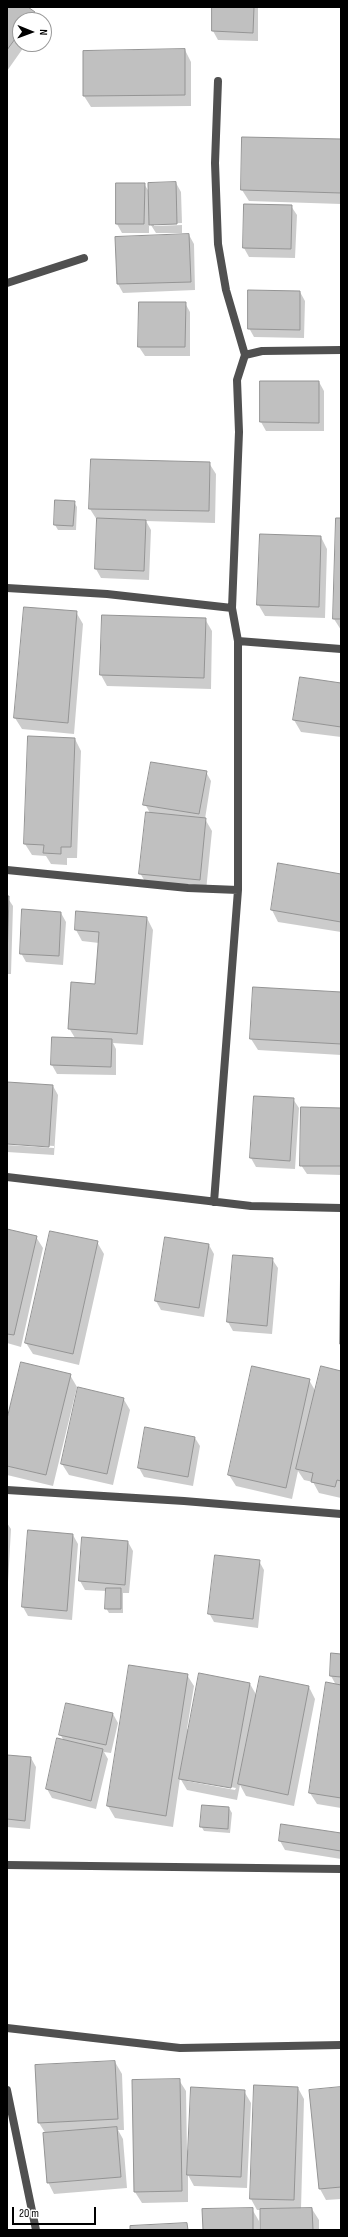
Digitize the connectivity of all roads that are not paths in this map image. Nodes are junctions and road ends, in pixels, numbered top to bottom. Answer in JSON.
{"nodes":[{"id":1,"x":218,"y":81,"type":"dead end"},
{"id":2,"x":84,"y":258,"type":"dead end"},
{"id":3,"x":7,"y":283,"type":"edge"},
{"id":4,"x":341,"y":350,"type":"edge"},
{"id":5,"x":245,"y":355,"type":"junction"},
{"id":6,"x":7,"y":588,"type":"edge"},
{"id":7,"x":232,"y":608,"type":"junction"},
{"id":8,"x":238,"y":641,"type":"junction"},
{"id":9,"x":341,"y":649,"type":"edge"},
{"id":10,"x":7,"y":870,"type":"edge"},
{"id":11,"x":238,"y":890,"type":"junction"},
{"id":12,"x":7,"y":1177,"type":"edge"},
{"id":13,"x":214,"y":1202,"type":"junction"},
{"id":14,"x":341,"y":1208,"type":"edge"},
{"id":15,"x":7,"y":1490,"type":"edge"},
{"id":16,"x":341,"y":1514,"type":"edge"},
{"id":17,"x":7,"y":1865,"type":"edge"},
{"id":18,"x":341,"y":1869,"type":"edge"},
{"id":19,"x":7,"y":2028,"type":"edge"},
{"id":20,"x":341,"y":2045,"type":"edge"},
{"id":21,"x":7,"y":2090,"type":"edge"},
{"id":22,"x":36,"y":2230,"type":"edge"}],
"edges":[{"from":1,"to":5,"type":"street"},
{"from":2,"to":3,"type":"street"},
{"from":4,"to":5,"type":"street"},
{"from":5,"to":7,"type":"street"},
{"from":6,"to":7,"type":"street"},
{"from":7,"to":8,"type":"street"},
{"from":8,"to":9,"type":"street"},
{"from":8,"to":11,"type":"street"},
{"from":10,"to":11,"type":"street"},
{"from":11,"to":13,"type":"street"},
{"from":12,"to":13,"type":"street"},
{"from":13,"to":14,"type":"street"},
{"from":15,"to":16,"type":"street"},
{"from":17,"to":18,"type":"street"},
{"from":19,"to":20,"type":"street"},
{"from":21,"to":22,"type":"street"}]}
